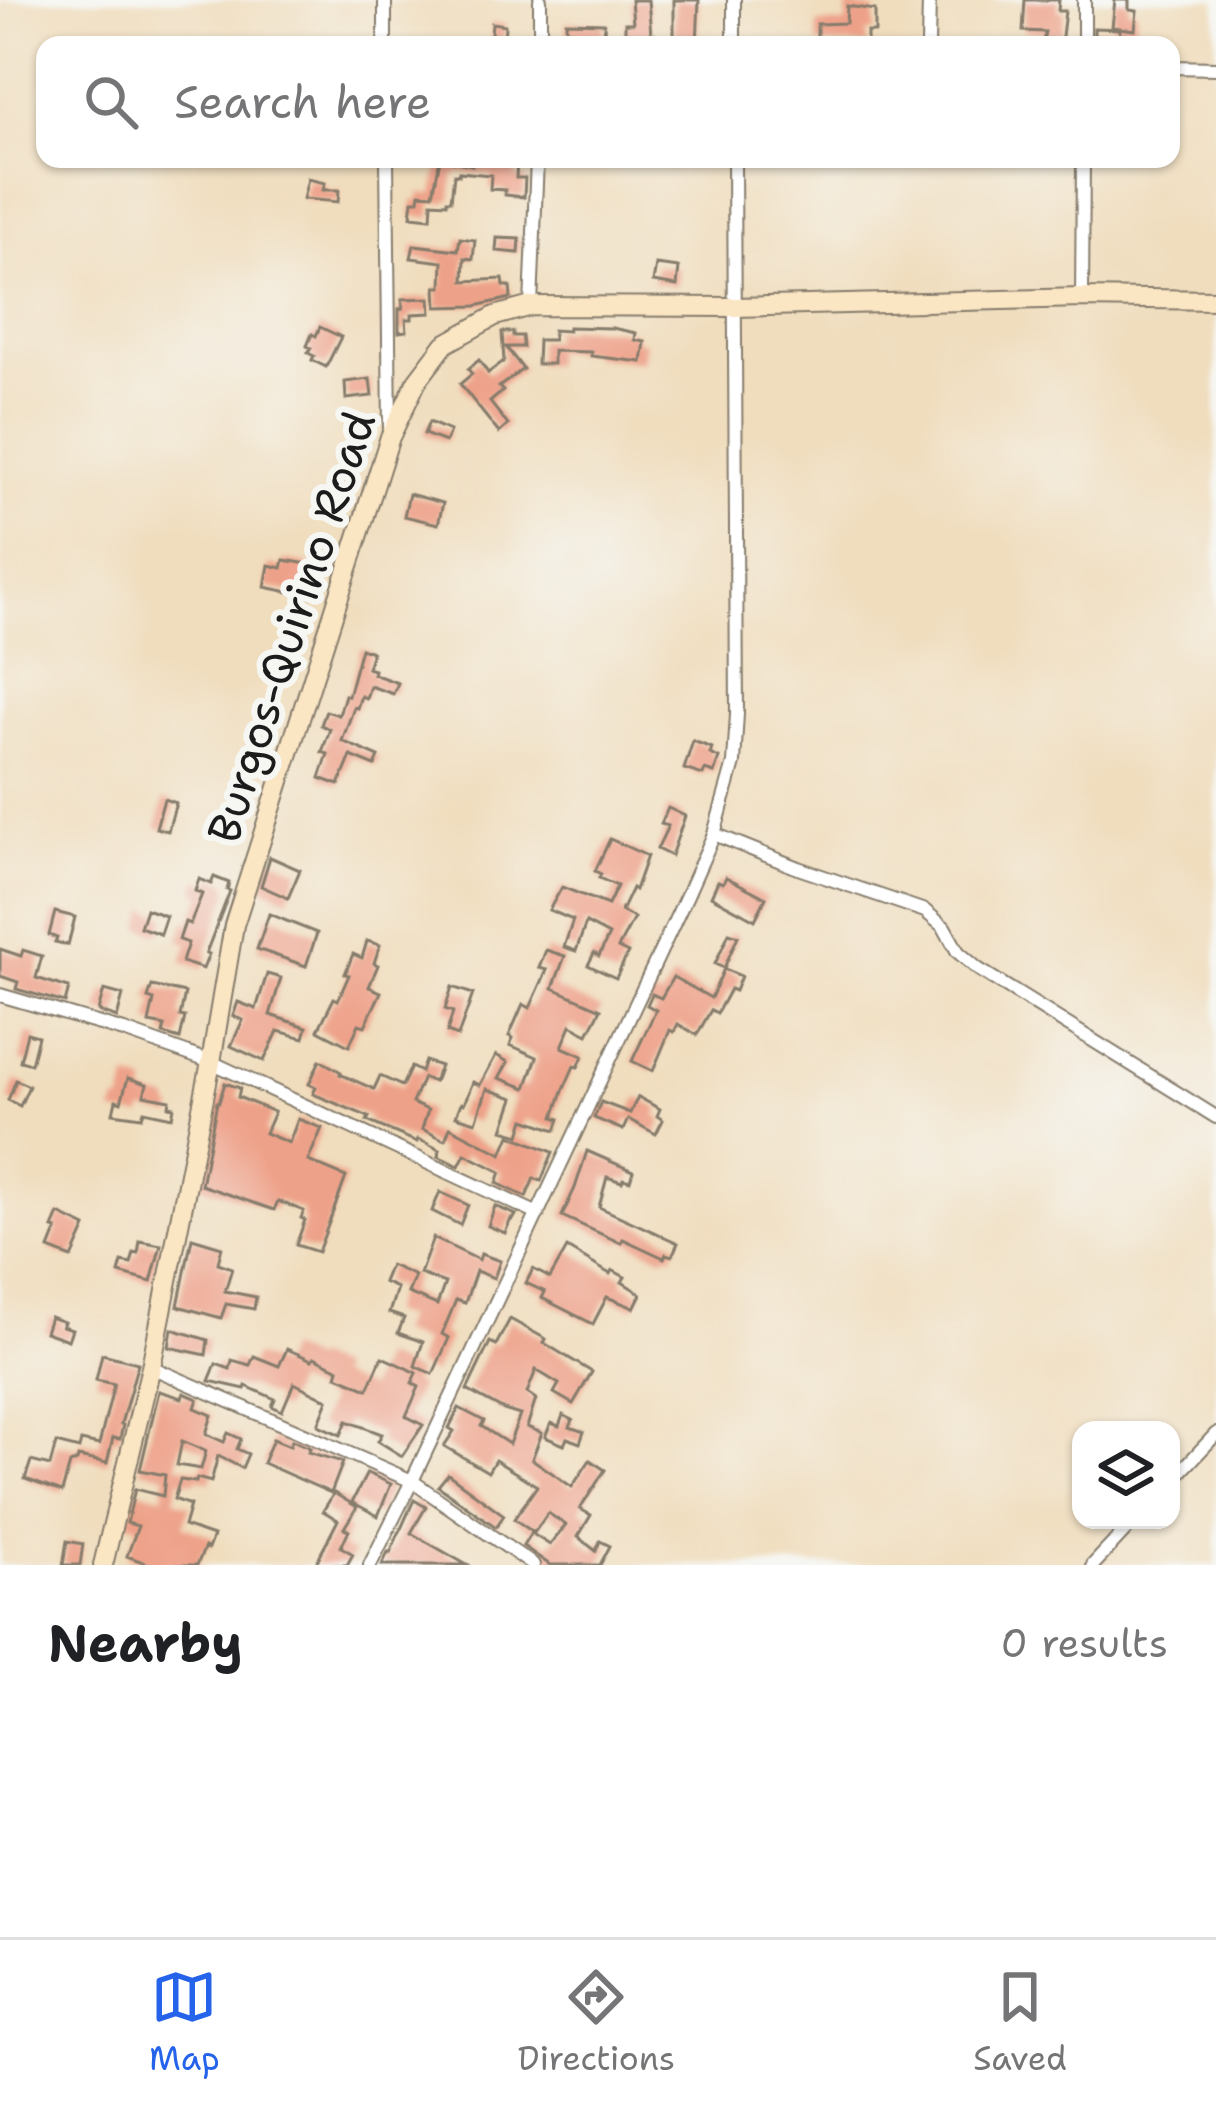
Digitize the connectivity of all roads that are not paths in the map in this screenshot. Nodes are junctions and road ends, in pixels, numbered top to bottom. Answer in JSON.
{"nodes":[{"id":1,"x":385,"y":0,"type":"edge"},
{"id":2,"x":540,"y":0,"type":"edge"},
{"id":3,"x":734,"y":0,"type":"edge"},
{"id":4,"x":928,"y":0,"type":"edge"},
{"id":5,"x":1084,"y":0,"type":"edge"},
{"id":6,"x":385,"y":36,"type":"edge"},
{"id":7,"x":540,"y":36,"type":"edge"},
{"id":8,"x":734,"y":36,"type":"edge"},
{"id":9,"x":928,"y":36,"type":"edge"},
{"id":10,"x":1084,"y":36,"type":"edge"},
{"id":11,"x":1180,"y":67,"type":"edge"},
{"id":12,"x":1216,"y":68,"type":"edge"},
{"id":13,"x":387,"y":168,"type":"edge"},
{"id":14,"x":537,"y":168,"type":"edge"},
{"id":15,"x":734,"y":168,"type":"edge"},
{"id":16,"x":1083,"y":168,"type":"edge"},
{"id":17,"x":1082,"y":298,"type":"junction"},
{"id":18,"x":1216,"y":300,"type":"edge"},
{"id":19,"x":531,"y":306,"type":"junction"},
{"id":20,"x":734,"y":307,"type":"junction"},
{"id":21,"x":390,"y":437,"type":"junction"},
{"id":22,"x":714,"y":834,"type":"junction"},
{"id":23,"x":0,"y":995,"type":"edge"},
{"id":24,"x":211,"y":1062,"type":"junction"},
{"id":25,"x":1216,"y":1117,"type":"edge"},
{"id":26,"x":538,"y":1214,"type":"junction"},
{"id":27,"x":151,"y":1366,"type":"junction"},
{"id":28,"x":1216,"y":1434,"type":"edge"},
{"id":29,"x":1180,"y":1472,"type":"edge"},
{"id":30,"x":412,"y":1481,"type":"junction"},
{"id":31,"x":1127,"y":1529,"type":"edge"},
{"id":32,"x":103,"y":1565,"type":"edge"},
{"id":33,"x":370,"y":1565,"type":"edge"},
{"id":34,"x":532,"y":1565,"type":"edge"},
{"id":35,"x":1093,"y":1565,"type":"edge"}],
"edges":[{"from":1,"to":6,"type":"street"},
{"from":2,"to":7,"type":"street"},
{"from":3,"to":8,"type":"street"},
{"from":4,"to":9,"type":"street"},
{"from":5,"to":10,"type":"street"},
{"from":11,"to":12,"type":"street"},
{"from":13,"to":21,"type":"street"},
{"from":14,"to":19,"type":"street"},
{"from":15,"to":20,"type":"street"},
{"from":16,"to":17,"type":"street"},
{"from":17,"to":18,"type":"street","name":"Burgos-Quirino Road"},
{"from":17,"to":20,"type":"street","name":"Burgos-Quirino Road"},
{"from":19,"to":20,"type":"street","name":"Burgos-Quirino Road"},
{"from":19,"to":21,"type":"street","name":"Burgos-Quirino Road"},
{"from":20,"to":22,"type":"street"},
{"from":21,"to":24,"type":"street","name":"Burgos-Quirino Road"},
{"from":22,"to":25,"type":"street"},
{"from":22,"to":26,"type":"street"},
{"from":23,"to":24,"type":"street"},
{"from":24,"to":26,"type":"street"},
{"from":24,"to":27,"type":"street","name":"Burgos-Quirino Road"},
{"from":26,"to":30,"type":"street"},
{"from":27,"to":30,"type":"street"},
{"from":27,"to":32,"type":"street","name":"Burgos-Quirino Road"},
{"from":28,"to":29,"type":"street"},
{"from":30,"to":33,"type":"street"},
{"from":30,"to":34,"type":"street"},
{"from":31,"to":35,"type":"street"}]}
